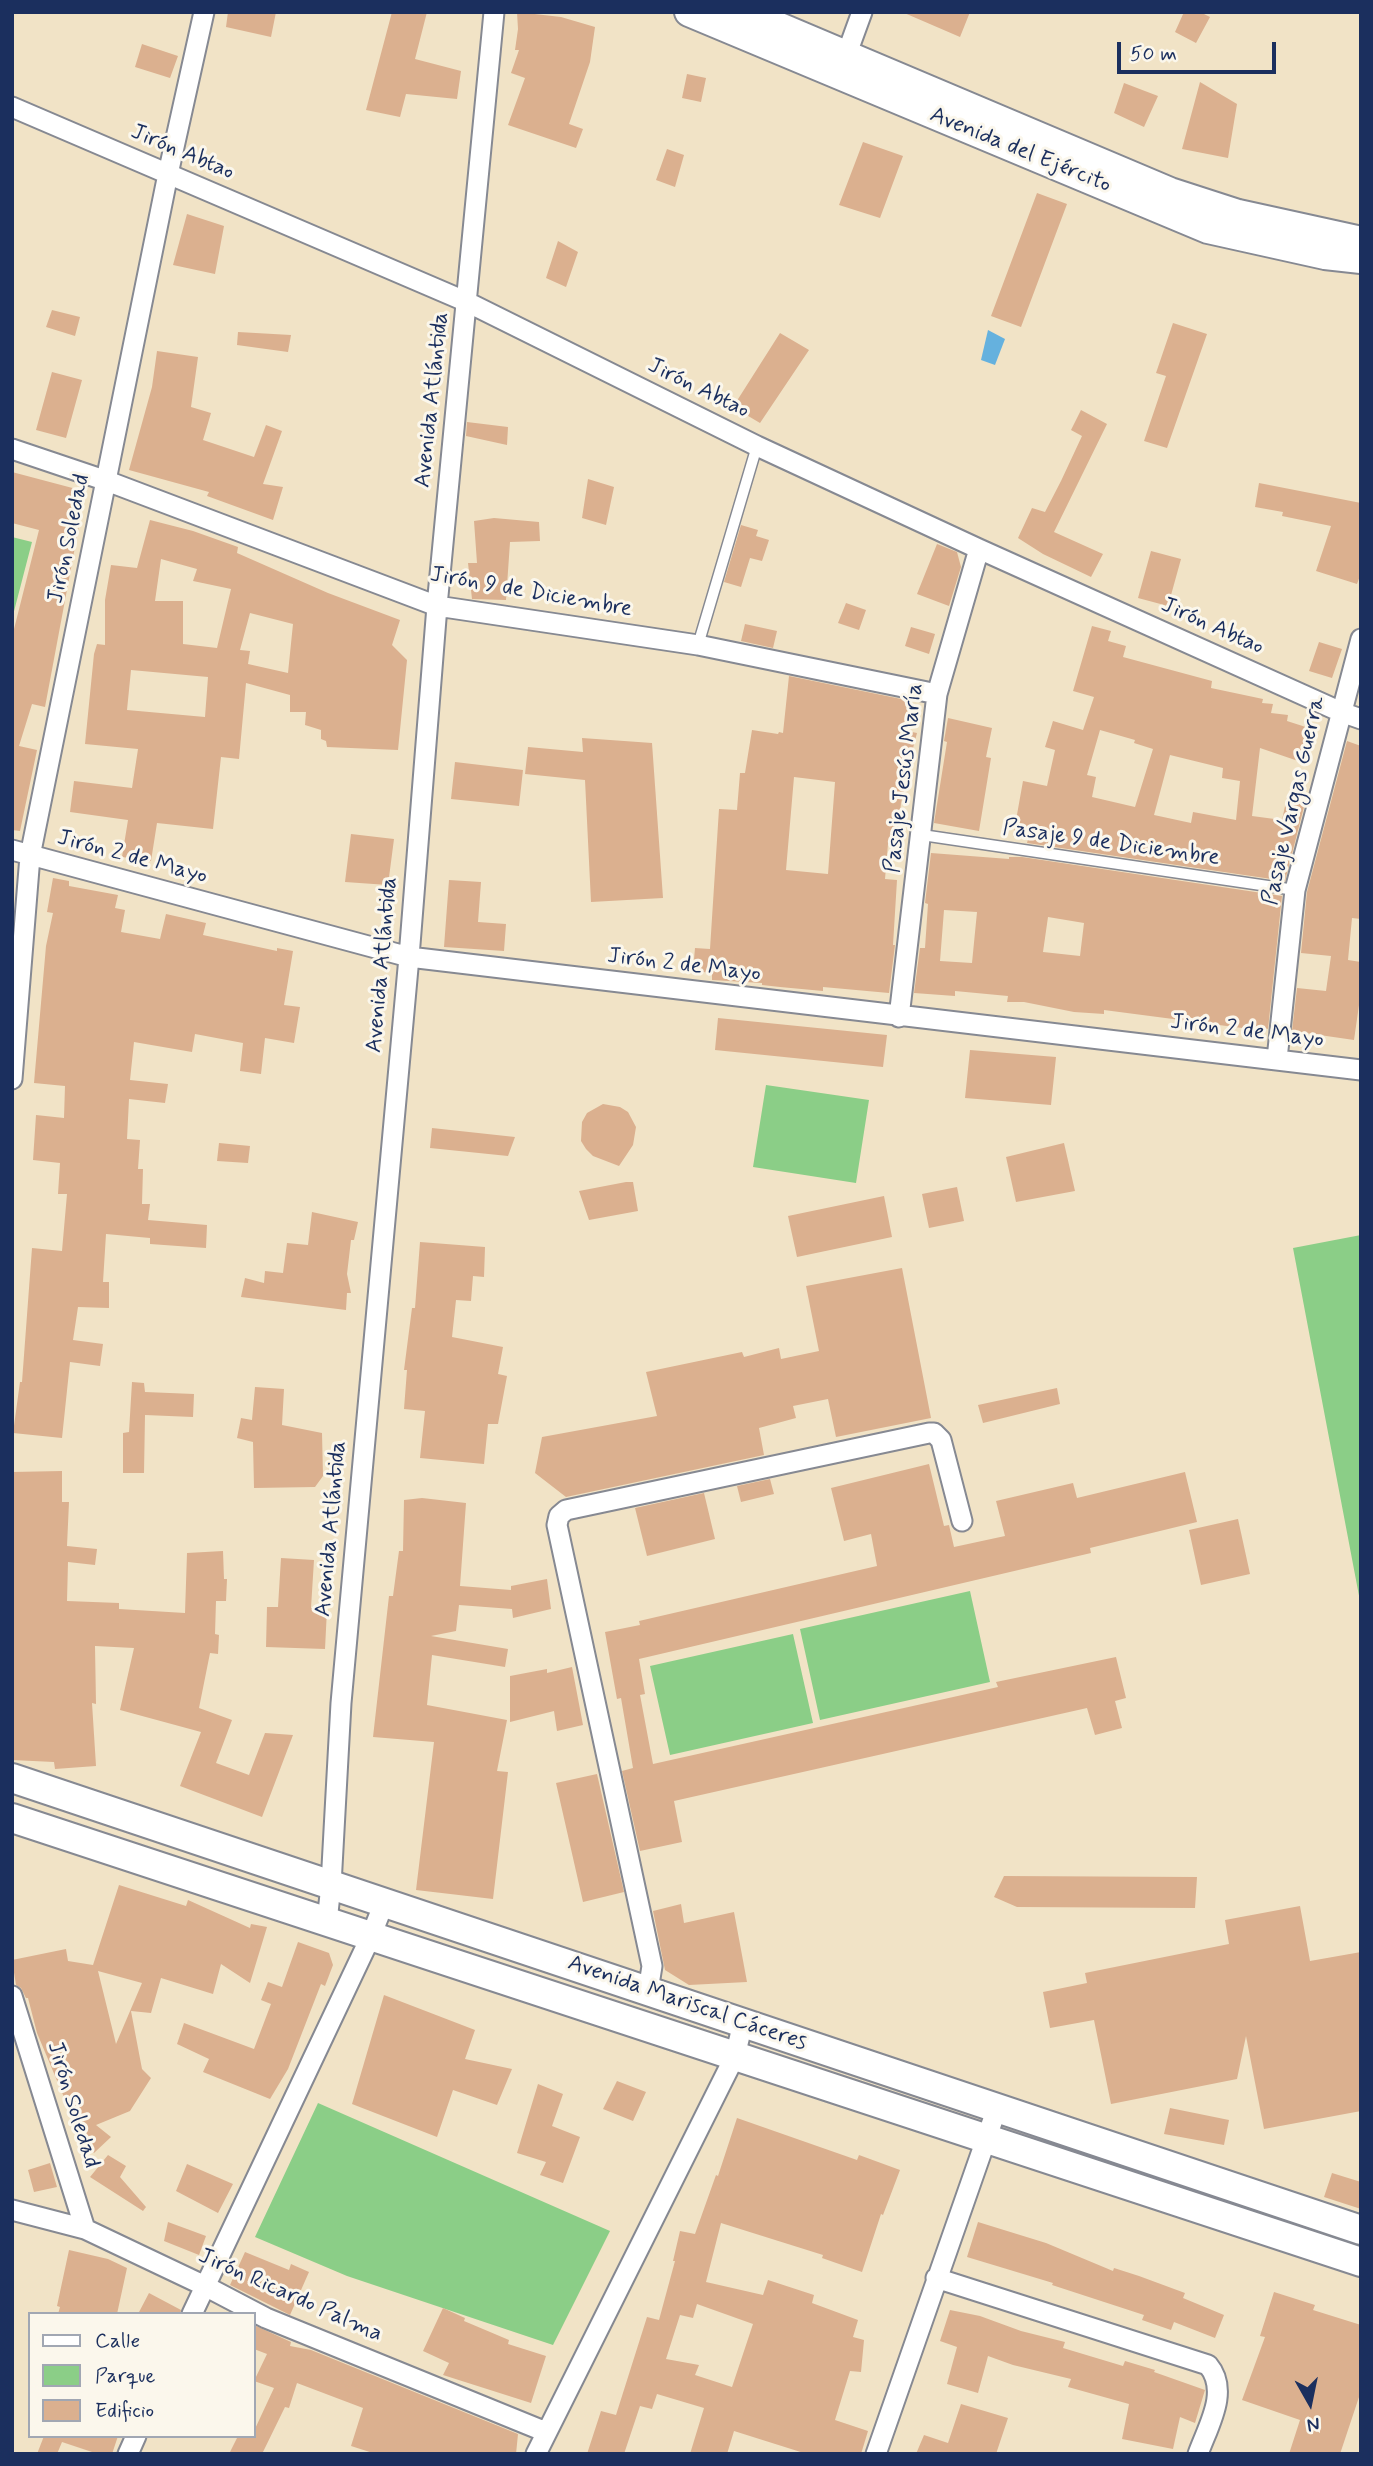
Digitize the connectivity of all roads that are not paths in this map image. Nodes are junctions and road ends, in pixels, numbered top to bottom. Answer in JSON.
{"nodes":[{"id":1,"x":204,"y":12,"type":"edge"},
{"id":2,"x":494,"y":12,"type":"edge"},
{"id":3,"x":689,"y":12,"type":"edge"},
{"id":4,"x":744,"y":12,"type":"edge"},
{"id":5,"x":862,"y":12,"type":"edge"},
{"id":6,"x":790,"y":44,"type":"junction"},
{"id":7,"x":846,"y":56,"type":"junction"},
{"id":8,"x":12,"y":107,"type":"edge"},
{"id":9,"x":168,"y":174,"type":"junction"},
{"id":10,"x":1361,"y":241,"type":"edge"},
{"id":11,"x":1361,"y":259,"type":"edge"},
{"id":12,"x":467,"y":302,"type":"junction"},
{"id":13,"x":757,"y":446,"type":"junction"},
{"id":14,"x":12,"y":449,"type":"edge"},
{"id":15,"x":107,"y":481,"type":"junction"},
{"id":16,"x":979,"y":549,"type":"junction"},
{"id":17,"x":437,"y":606,"type":"junction"},
{"id":18,"x":1361,"y":639,"type":"edge"},
{"id":19,"x":698,"y":645,"type":"junction"},
{"id":20,"x":937,"y":694,"type":"junction"},
{"id":21,"x":1341,"y":712,"type":"junction"},
{"id":22,"x":1361,"y":719,"type":"edge"},
{"id":23,"x":922,"y":835,"type":"junction"},
{"id":24,"x":21,"y":853,"type":"edge"},
{"id":25,"x":1295,"y":890,"type":"junction"},
{"id":26,"x":409,"y":957,"type":"junction"},
{"id":27,"x":899,"y":1017,"type":"junction"},
{"id":28,"x":1277,"y":1059,"type":"junction"},
{"id":29,"x":1361,"y":1070,"type":"edge"},
{"id":30,"x":12,"y":1079,"type":"edge"},
{"id":31,"x":962,"y":1521,"type":"dead end"},
{"id":32,"x":12,"y":1778,"type":"edge"},
{"id":33,"x":12,"y":1818,"type":"edge"},
{"id":34,"x":331,"y":1885,"type":"junction"},
{"id":35,"x":384,"y":1903,"type":"junction"},
{"id":36,"x":327,"y":1922,"type":"junction"},
{"id":37,"x":371,"y":1936,"type":"junction"},
{"id":38,"x":648,"y":1991,"type":"junction"},
{"id":39,"x":12,"y":1996,"type":"edge"},
{"id":40,"x":743,"y":2023,"type":"junction"},
{"id":41,"x":735,"y":2056,"type":"junction"},
{"id":42,"x":997,"y":2108,"type":"junction"},
{"id":43,"x":986,"y":2138,"type":"junction"},
{"id":44,"x":12,"y":2210,"type":"edge"},
{"id":45,"x":85,"y":2229,"type":"junction"},
{"id":46,"x":1361,"y":2230,"type":"edge"},
{"id":47,"x":1361,"y":2262,"type":"edge"},
{"id":48,"x":936,"y":2278,"type":"junction"},
{"id":49,"x":205,"y":2286,"type":"junction"},
{"id":50,"x":193,"y":2312,"type":"edge"},
{"id":51,"x":255,"y":2312,"type":"edge"},
{"id":52,"x":256,"y":2313,"type":"edge"},
{"id":53,"x":546,"y":2432,"type":"junction"},
{"id":54,"x":135,"y":2438,"type":"edge"},
{"id":55,"x":128,"y":2454,"type":"edge"},
{"id":56,"x":536,"y":2454,"type":"edge"},
{"id":57,"x":876,"y":2454,"type":"edge"},
{"id":58,"x":1198,"y":2454,"type":"edge"}],
"edges":[{"from":1,"to":9,"type":"street","name":"Jirón Soledad"},
{"from":2,"to":12,"type":"street","name":"Avenida Atlántida"},
{"from":3,"to":6,"type":"main road","name":"Avenida del Ejército"},
{"from":4,"to":6,"type":"main road","name":"Avenida del Ejército"},
{"from":5,"to":7,"type":"street"},
{"from":6,"to":7,"type":"main road","name":"Avenida del Ejército"},
{"from":6,"to":11,"type":"main road","name":"Avenida del Ejército"},
{"from":7,"to":10,"type":"main road","name":"Avenida del Ejército"},
{"from":8,"to":9,"type":"street","name":"Jirón Abtao"},
{"from":9,"to":12,"type":"street","name":"Jirón Abtao"},
{"from":9,"to":15,"type":"street","name":"Jirón Soledad"},
{"from":12,"to":13,"type":"street","name":"Jirón Abtao"},
{"from":12,"to":17,"type":"street","name":"Avenida Atlántida"},
{"from":13,"to":16,"type":"street","name":"Jirón Abtao"},
{"from":13,"to":19,"type":"lane"},
{"from":14,"to":15,"type":"street","name":"Jirón 9 de Diciembre"},
{"from":15,"to":17,"type":"street","name":"Jirón 9 de Diciembre"},
{"from":15,"to":24,"type":"street","name":"Jirón Soledad"},
{"from":16,"to":20,"type":"street","name":"Pasaje Jesús María"},
{"from":16,"to":21,"type":"street","name":"Jirón Abtao"},
{"from":17,"to":19,"type":"street","name":"Jirón 9 de Diciembre"},
{"from":17,"to":26,"type":"street","name":"Avenida Atlántida"},
{"from":18,"to":21,"type":"street","name":"Pasaje Vargas Guerra"},
{"from":19,"to":20,"type":"street","name":"Jirón 9 de Diciembre"},
{"from":20,"to":23,"type":"street","name":"Pasaje Jesús María"},
{"from":21,"to":22,"type":"street","name":"Jirón Abtao"},
{"from":21,"to":25,"type":"street","name":"Pasaje Vargas Guerra"},
{"from":23,"to":25,"type":"lane","name":"Pasaje 9 de Diciembre"},
{"from":23,"to":27,"type":"street","name":"Pasaje Jesús María"},
{"from":24,"to":26,"type":"street","name":"Jirón 2 de Mayo"},
{"from":24,"to":30,"type":"street","name":"Jirón Soledad"},
{"from":25,"to":28,"type":"street","name":"Pasaje Vargas Guerra"},
{"from":26,"to":27,"type":"street","name":"Jirón 2 de Mayo"},
{"from":26,"to":34,"type":"street","name":"Avenida Atlántida"},
{"from":27,"to":28,"type":"street","name":"Jirón 2 de Mayo"},
{"from":28,"to":29,"type":"street","name":"Jirón 2 de Mayo"},
{"from":31,"to":38,"type":"street"},
{"from":32,"to":34,"type":"main road","name":"Avenida Mariscal Cáceres"},
{"from":33,"to":36,"type":"main road","name":"Avenida Mariscal Cáceres"},
{"from":34,"to":35,"type":"main road","name":"Avenida Mariscal Cáceres"},
{"from":34,"to":36,"type":"street","name":"Avenida Atlántida"},
{"from":35,"to":37,"type":"street"},
{"from":35,"to":38,"type":"main road","name":"Avenida Mariscal Cáceres"},
{"from":36,"to":37,"type":"main road","name":"Avenida Mariscal Cáceres"},
{"from":37,"to":41,"type":"main road","name":"Avenida Mariscal Cáceres"},
{"from":37,"to":49,"type":"street"},
{"from":38,"to":40,"type":"main road","name":"Avenida Mariscal Cáceres"},
{"from":39,"to":45,"type":"street","name":"Jirón Soledad"},
{"from":40,"to":41,"type":"street"},
{"from":40,"to":42,"type":"main road","name":"Avenida Mariscal Cáceres"},
{"from":41,"to":43,"type":"main road","name":"Avenida Mariscal Cáceres"},
{"from":41,"to":53,"type":"street"},
{"from":42,"to":43,"type":"street"},
{"from":42,"to":46,"type":"main road","name":"Avenida Mariscal Cáceres"},
{"from":43,"to":47,"type":"main road","name":"Avenida Mariscal Cáceres"},
{"from":43,"to":48,"type":"street"},
{"from":44,"to":45,"type":"street","name":"Jirón Ricardo Palma"},
{"from":45,"to":49,"type":"street","name":"Jirón Ricardo Palma"},
{"from":48,"to":57,"type":"street"},
{"from":48,"to":58,"type":"street"},
{"from":49,"to":50,"type":"street"},
{"from":49,"to":51,"type":"street","name":"Jirón Ricardo Palma"},
{"from":52,"to":53,"type":"street","name":"Jirón Ricardo Palma"},
{"from":53,"to":56,"type":"street"},
{"from":54,"to":55,"type":"street"}]}
